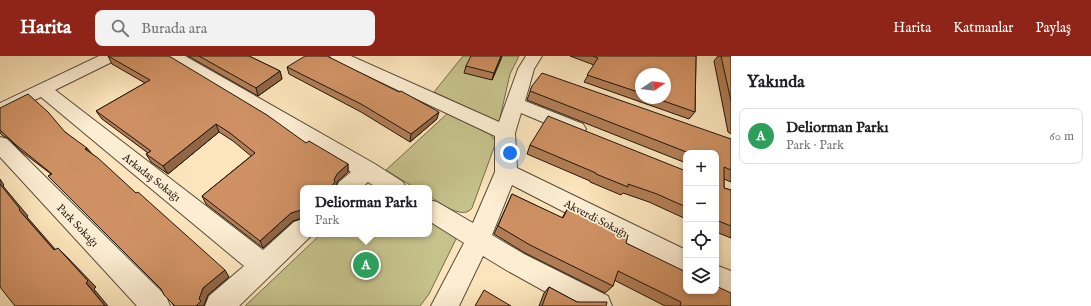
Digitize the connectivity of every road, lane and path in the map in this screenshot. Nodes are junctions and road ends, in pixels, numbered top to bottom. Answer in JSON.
{"nodes":[{"id":1,"x":112,"y":56,"type":"edge"},
{"id":2,"x":173,"y":56,"type":"edge"},
{"id":3,"x":338,"y":56,"type":"edge"},
{"id":4,"x":534,"y":67,"type":"edge"},
{"id":5,"x":42,"y":89,"type":"junction"},
{"id":6,"x":514,"y":103,"type":"junction"},
{"id":7,"x":0,"y":110,"type":"edge"},
{"id":8,"x":505,"y":133,"type":"junction"},
{"id":9,"x":593,"y":136,"type":"edge"},
{"id":10,"x":0,"y":144,"type":"edge"},
{"id":11,"x":367,"y":170,"type":"junction"},
{"id":12,"x":506,"y":172,"type":"junction"},
{"id":13,"x":350,"y":185,"type":"edge"},
{"id":14,"x":390,"y":185,"type":"edge"},
{"id":15,"x":432,"y":211,"type":"edge"},
{"id":16,"x":300,"y":231,"type":"edge"},
{"id":17,"x":478,"y":240,"type":"junction"},
{"id":18,"x":683,"y":261,"type":"edge"},
{"id":19,"x":263,"y":265,"type":"junction"},
{"id":20,"x":719,"y":278,"type":"edge"},
{"id":21,"x":731,"y":284,"type":"edge"},
{"id":22,"x":156,"y":306,"type":"edge"},
{"id":23,"x":219,"y":306,"type":"edge"},
{"id":24,"x":445,"y":306,"type":"edge"},
{"id":25,"x":598,"y":306,"type":"edge"}],
"edges":[{"from":1,"to":5,"type":"street"},
{"from":2,"to":11,"type":"street"},
{"from":3,"to":8,"type":"street"},
{"from":4,"to":6,"type":"street"},
{"from":5,"to":7,"type":"street"},
{"from":5,"to":19,"type":"street","name":"Arkadaş Sokağı"},
{"from":6,"to":8,"type":"street"},
{"from":6,"to":9,"type":"street"},
{"from":8,"to":12,"type":"street"},
{"from":10,"to":22,"type":"street","name":"Park Sokağı"},
{"from":11,"to":13,"type":"street"},
{"from":11,"to":14,"type":"street"},
{"from":12,"to":17,"type":"street"},
{"from":12,"to":18,"type":"street","name":"Akverdi Sokağı"},
{"from":15,"to":17,"type":"street"},
{"from":16,"to":19,"type":"street"},
{"from":17,"to":24,"type":"street"},
{"from":17,"to":25,"type":"street"},
{"from":19,"to":23,"type":"street"},
{"from":20,"to":21,"type":"street"}]}
